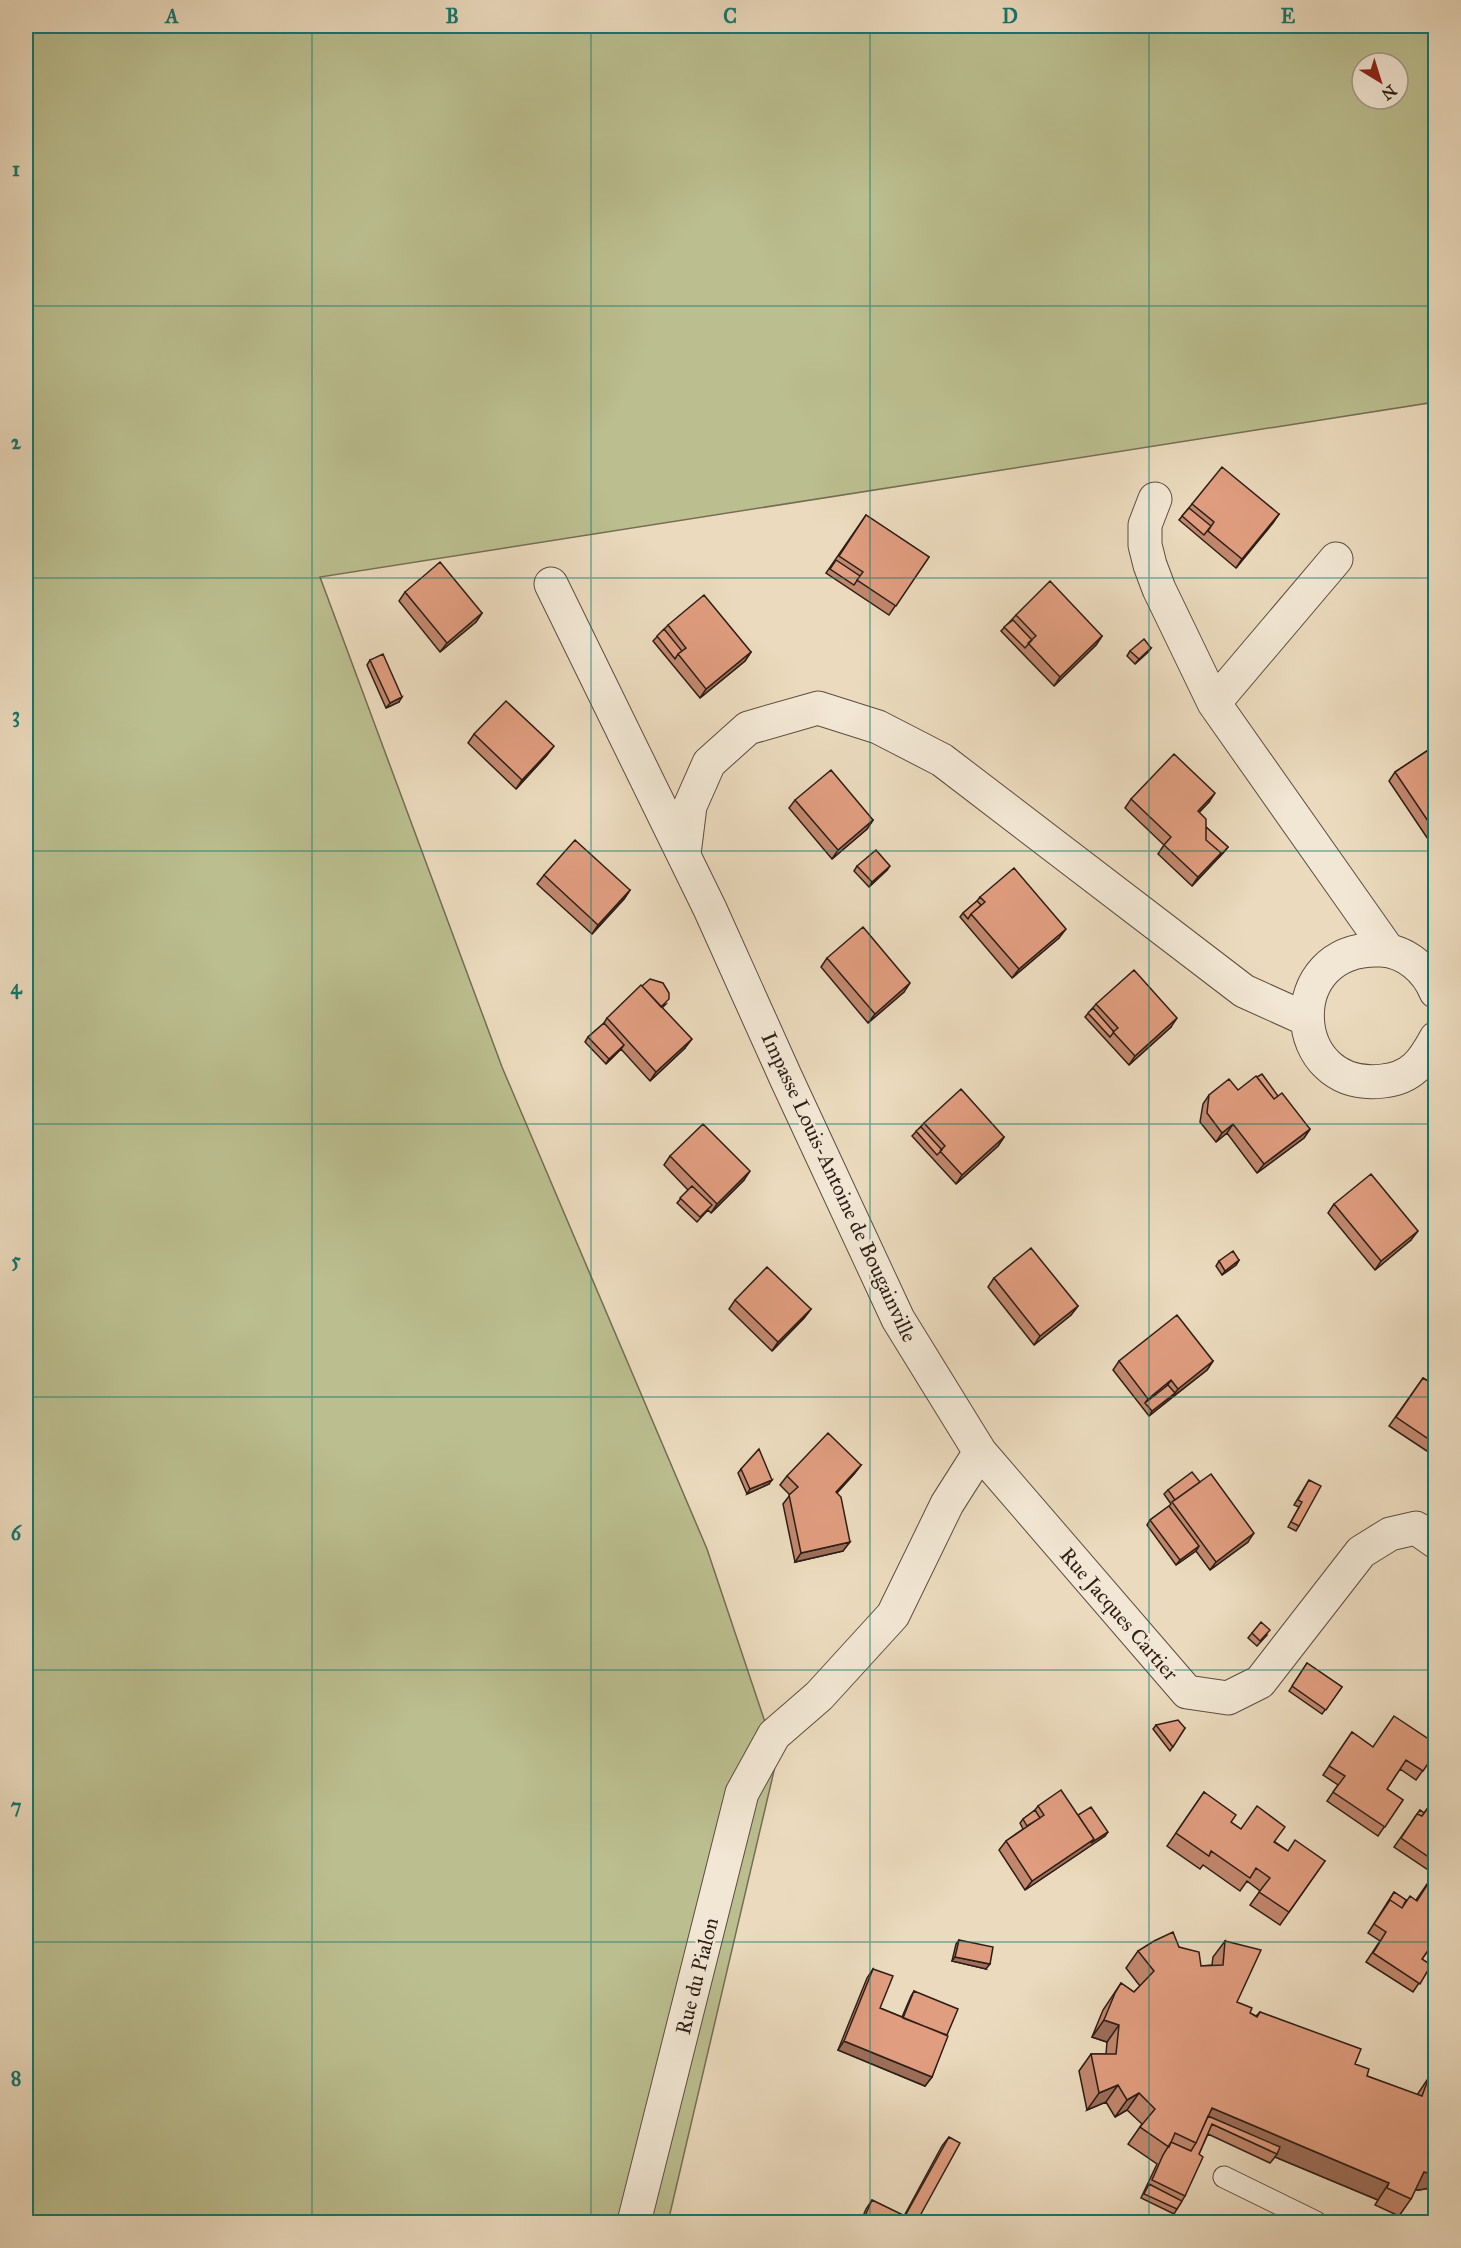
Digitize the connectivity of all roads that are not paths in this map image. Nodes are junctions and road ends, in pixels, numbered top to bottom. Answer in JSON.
{"nodes":[{"id":1,"x":1155,"y":499,"type":"dead end"},
{"id":2,"x":1336,"y":559,"type":"dead end"},
{"id":3,"x":551,"y":585,"type":"dead end"},
{"id":4,"x":1214,"y":704,"type":"junction"},
{"id":5,"x":684,"y":854,"type":"junction"},
{"id":6,"x":1388,"y":950,"type":"junction"},
{"id":7,"x":1436,"y":992,"type":"edge"},
{"id":8,"x":1306,"y":1019,"type":"junction"},
{"id":9,"x":1432,"y":1059,"type":"edge"},
{"id":10,"x":980,"y":1452,"type":"junction"},
{"id":11,"x":1436,"y":1542,"type":"edge"},
{"id":12,"x":1224,"y":2177,"type":"dead end"},
{"id":13,"x":634,"y":2223,"type":"edge"},
{"id":14,"x":1316,"y":2223,"type":"edge"}],
"edges":[{"from":1,"to":4,"type":"street"},
{"from":2,"to":4,"type":"street"},
{"from":3,"to":5,"type":"street","name":"Impasse Louis-Antoine de Bougainville"},
{"from":4,"to":6,"type":"street"},
{"from":5,"to":8,"type":"street"},
{"from":5,"to":10,"type":"street","name":"Impasse Louis-Antoine de Bougainville"},
{"from":6,"to":7,"type":"street"},
{"from":6,"to":8,"type":"street"},
{"from":8,"to":9,"type":"street"},
{"from":10,"to":11,"type":"street","name":"Rue Jacques Cartier"},
{"from":10,"to":13,"type":"street","name":"Rue du Pialon"},
{"from":12,"to":14,"type":"lane"}]}
